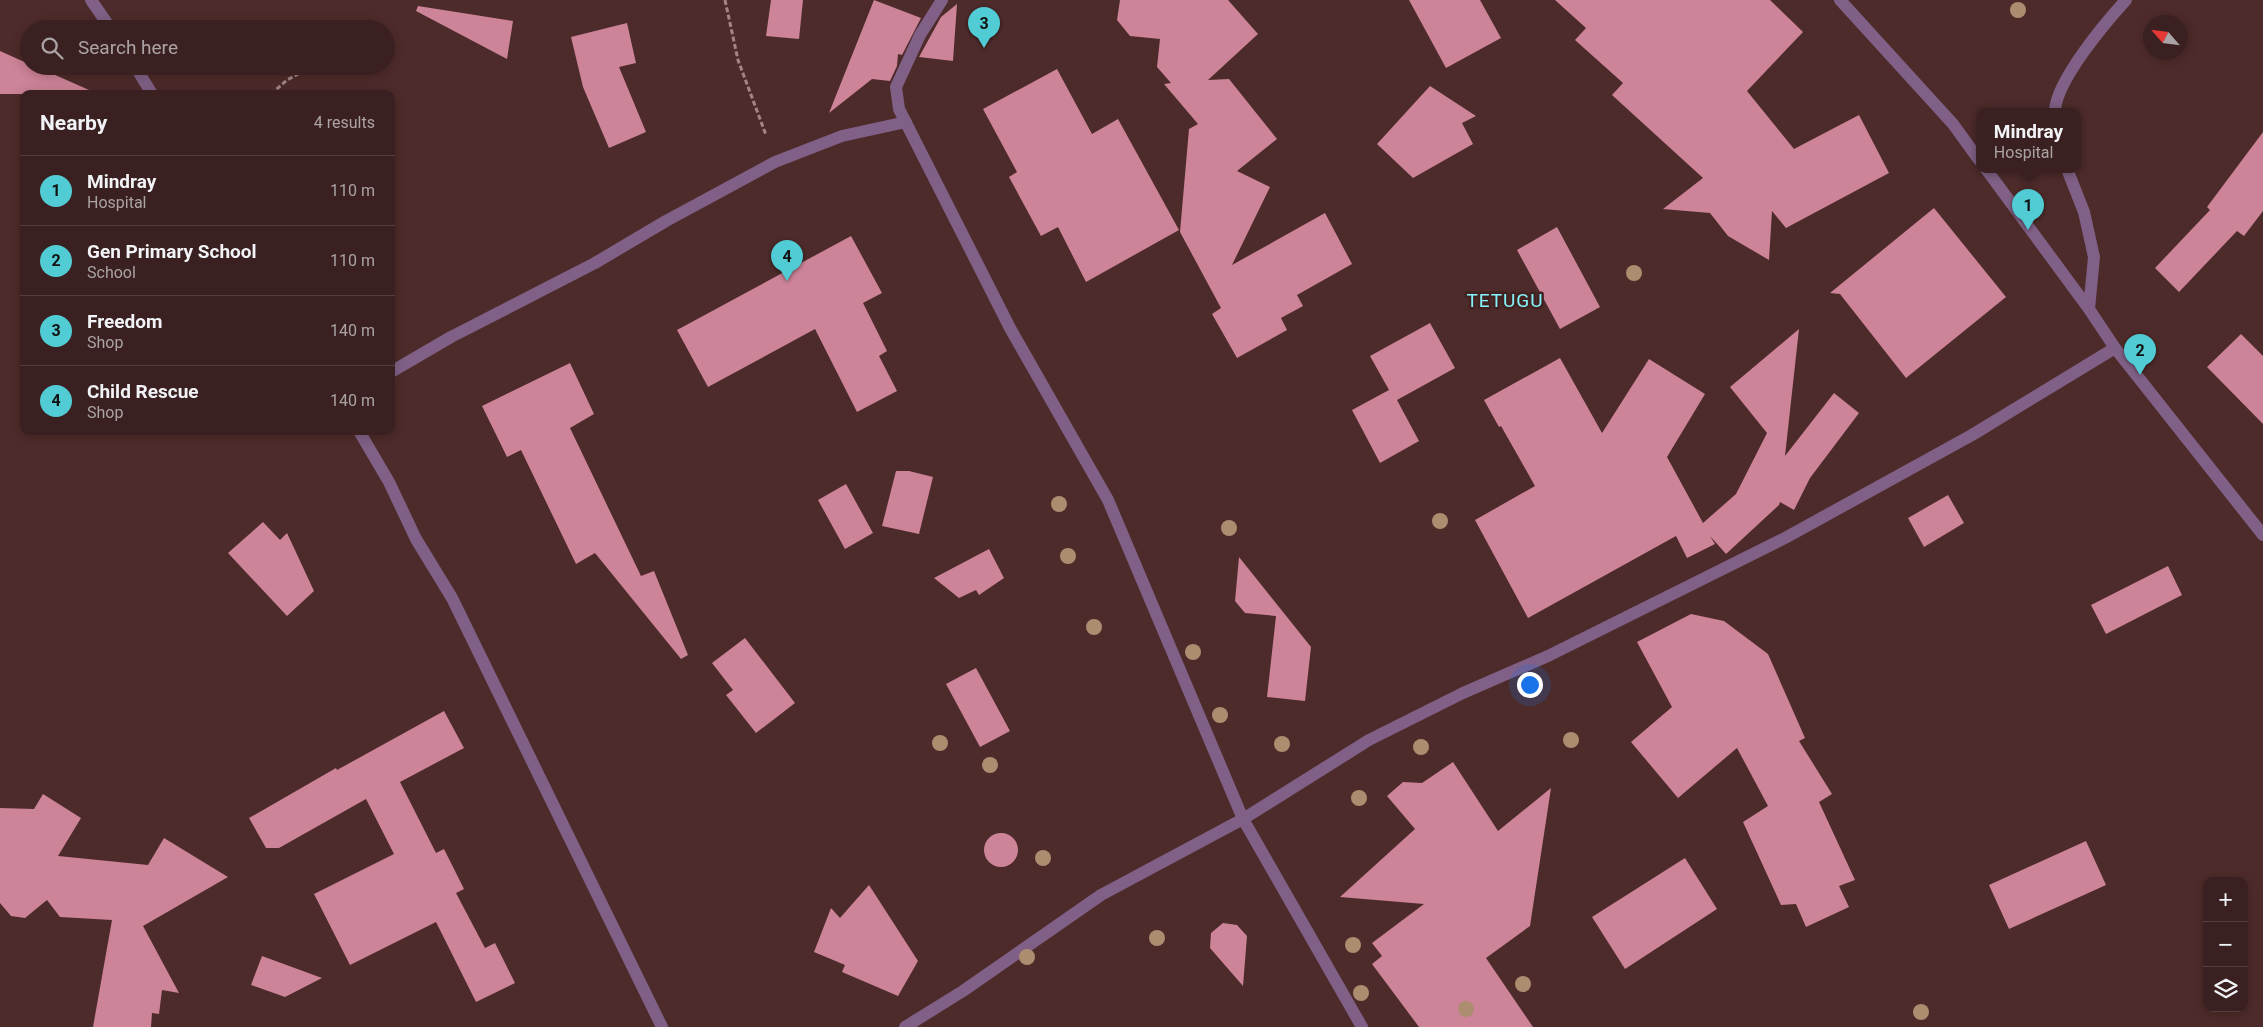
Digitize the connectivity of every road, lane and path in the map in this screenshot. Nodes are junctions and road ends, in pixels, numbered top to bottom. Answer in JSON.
{"nodes":[{"id":1,"x":91,"y":0,"type":"edge"},
{"id":2,"x":725,"y":0,"type":"edge"},
{"id":3,"x":942,"y":0,"type":"edge"},
{"id":4,"x":1840,"y":0,"type":"edge"},
{"id":5,"x":2126,"y":0,"type":"edge"},
{"id":6,"x":105,"y":20,"type":"edge"},
{"id":7,"x":140,"y":75,"type":"edge"},
{"id":8,"x":296,"y":75,"type":"edge"},
{"id":9,"x":150,"y":90,"type":"edge"},
{"id":10,"x":276,"y":90,"type":"edge"},
{"id":11,"x":2056,"y":108,"type":"edge"},
{"id":12,"x":906,"y":122,"type":"junction"},
{"id":13,"x":1976,"y":156,"type":"edge"},
{"id":14,"x":775,"y":162,"type":"junction"},
{"id":15,"x":1989,"y":173,"type":"edge"},
{"id":16,"x":2069,"y":173,"type":"edge"},
{"id":17,"x":2089,"y":309,"type":"junction"},
{"id":18,"x":2115,"y":348,"type":"junction"},
{"id":19,"x":395,"y":370,"type":"edge"},
{"id":20,"x":361,"y":435,"type":"edge"},
{"id":21,"x":2263,"y":535,"type":"edge"},
{"id":22,"x":1243,"y":819,"type":"junction"},
{"id":23,"x":662,"y":1027,"type":"edge"},
{"id":24,"x":905,"y":1027,"type":"edge"},
{"id":25,"x":1362,"y":1027,"type":"edge"}],
"edges":[{"from":1,"to":6,"type":"street"},
{"from":2,"to":14,"type":"path"},
{"from":3,"to":12,"type":"street"},
{"from":4,"to":13,"type":"street"},
{"from":5,"to":11,"type":"street"},
{"from":7,"to":9,"type":"street"},
{"from":8,"to":10,"type":"path"},
{"from":12,"to":14,"type":"street"},
{"from":12,"to":22,"type":"street"},
{"from":14,"to":19,"type":"street"},
{"from":15,"to":17,"type":"street"},
{"from":16,"to":17,"type":"street"},
{"from":17,"to":18,"type":"street"},
{"from":18,"to":21,"type":"street"},
{"from":18,"to":22,"type":"street"},
{"from":20,"to":23,"type":"street"},
{"from":22,"to":24,"type":"street"},
{"from":22,"to":25,"type":"street"}]}
